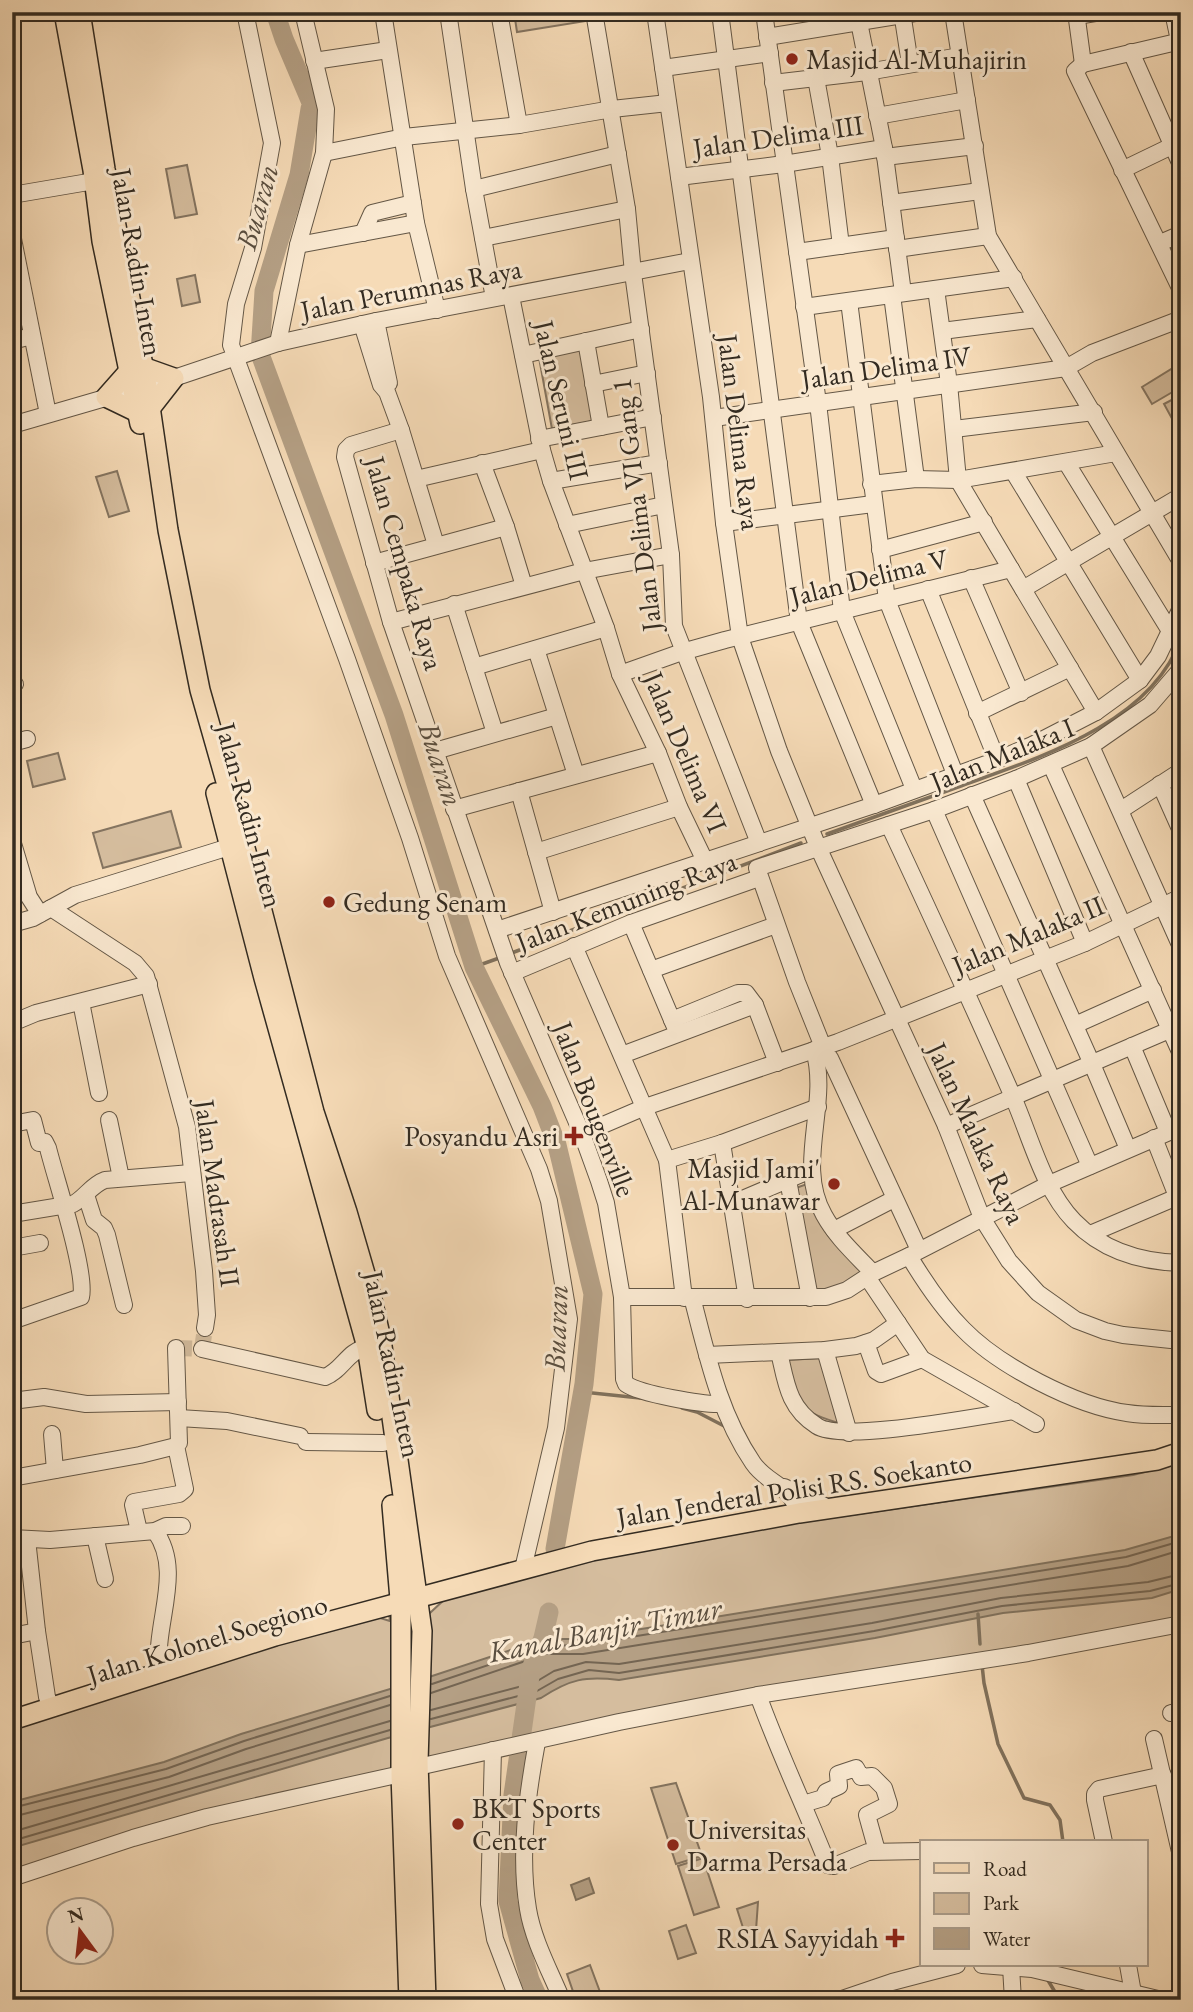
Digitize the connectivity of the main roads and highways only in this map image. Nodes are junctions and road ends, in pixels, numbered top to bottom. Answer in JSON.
{"nodes":[{"id":1,"x":73,"y":17,"type":"edge"},
{"id":2,"x":138,"y":378,"type":"junction"},
{"id":3,"x":143,"y":411,"type":"junction"},
{"id":4,"x":270,"y":976,"type":"junction"},
{"id":5,"x":1181,"y":1452,"type":"edge"},
{"id":6,"x":1181,"y":1463,"type":"edge"},
{"id":7,"x":822,"y":1511,"type":"junction"},
{"id":8,"x":589,"y":1556,"type":"junction"},
{"id":9,"x":530,"y":1570,"type":"junction"},
{"id":10,"x":410,"y":1612,"type":"junction"},
{"id":11,"x":12,"y":1720,"type":"edge"},
{"id":12,"x":12,"y":1728,"type":"edge"},
{"id":13,"x":409,"y":1767,"type":"junction"},
{"id":14,"x":409,"y":2000,"type":"edge"},
{"id":15,"x":426,"y":2000,"type":"edge"}],
"edges":[{"from":1,"to":2,"type":"main road","name":"Jalan Radin Inten"},
{"from":2,"to":3,"type":"main road","name":"Jalan Radin Inten"},
{"from":2,"to":3,"type":"main road"},
{"from":2,"to":3,"type":"main road"},
{"from":3,"to":4,"type":"main road","name":"Jalan Radin Inten"},
{"from":3,"to":4,"type":"main road","name":"Jalan Radin Inten"},
{"from":4,"to":10,"type":"main road","name":"Jalan Radin Inten"},
{"from":4,"to":10,"type":"main road","name":"Jalan Radin Inten"},
{"from":5,"to":7,"type":"main road","name":"Jalan Jenderal Polisi RS. Soekanto"},
{"from":6,"to":7,"type":"main road","name":"Jalan Jenderal Polisi RS. Soekanto"},
{"from":7,"to":8,"type":"main road","name":"Jalan Jenderal Polisi RS. Soekanto"},
{"from":7,"to":8,"type":"main road","name":"Jalan Jenderal Polisi RS. Soekanto"},
{"from":8,"to":9,"type":"main road","name":"Jalan Jenderal Polisi RS. Soekanto"},
{"from":9,"to":10,"type":"main road","name":"Jalan Jenderal Polisi RS. Soekanto"},
{"from":9,"to":10,"type":"main road","name":"Jalan Jenderal Polisi RS. Soekanto"},
{"from":10,"to":11,"type":"main road","name":"Jalan Kolonel Soegiono"},
{"from":10,"to":12,"type":"main road","name":"Jalan Kolonel Soegiono"},
{"from":10,"to":13,"type":"main road"},
{"from":10,"to":13,"type":"main road"},
{"from":13,"to":14,"type":"main road"},
{"from":13,"to":15,"type":"main road"}]}
